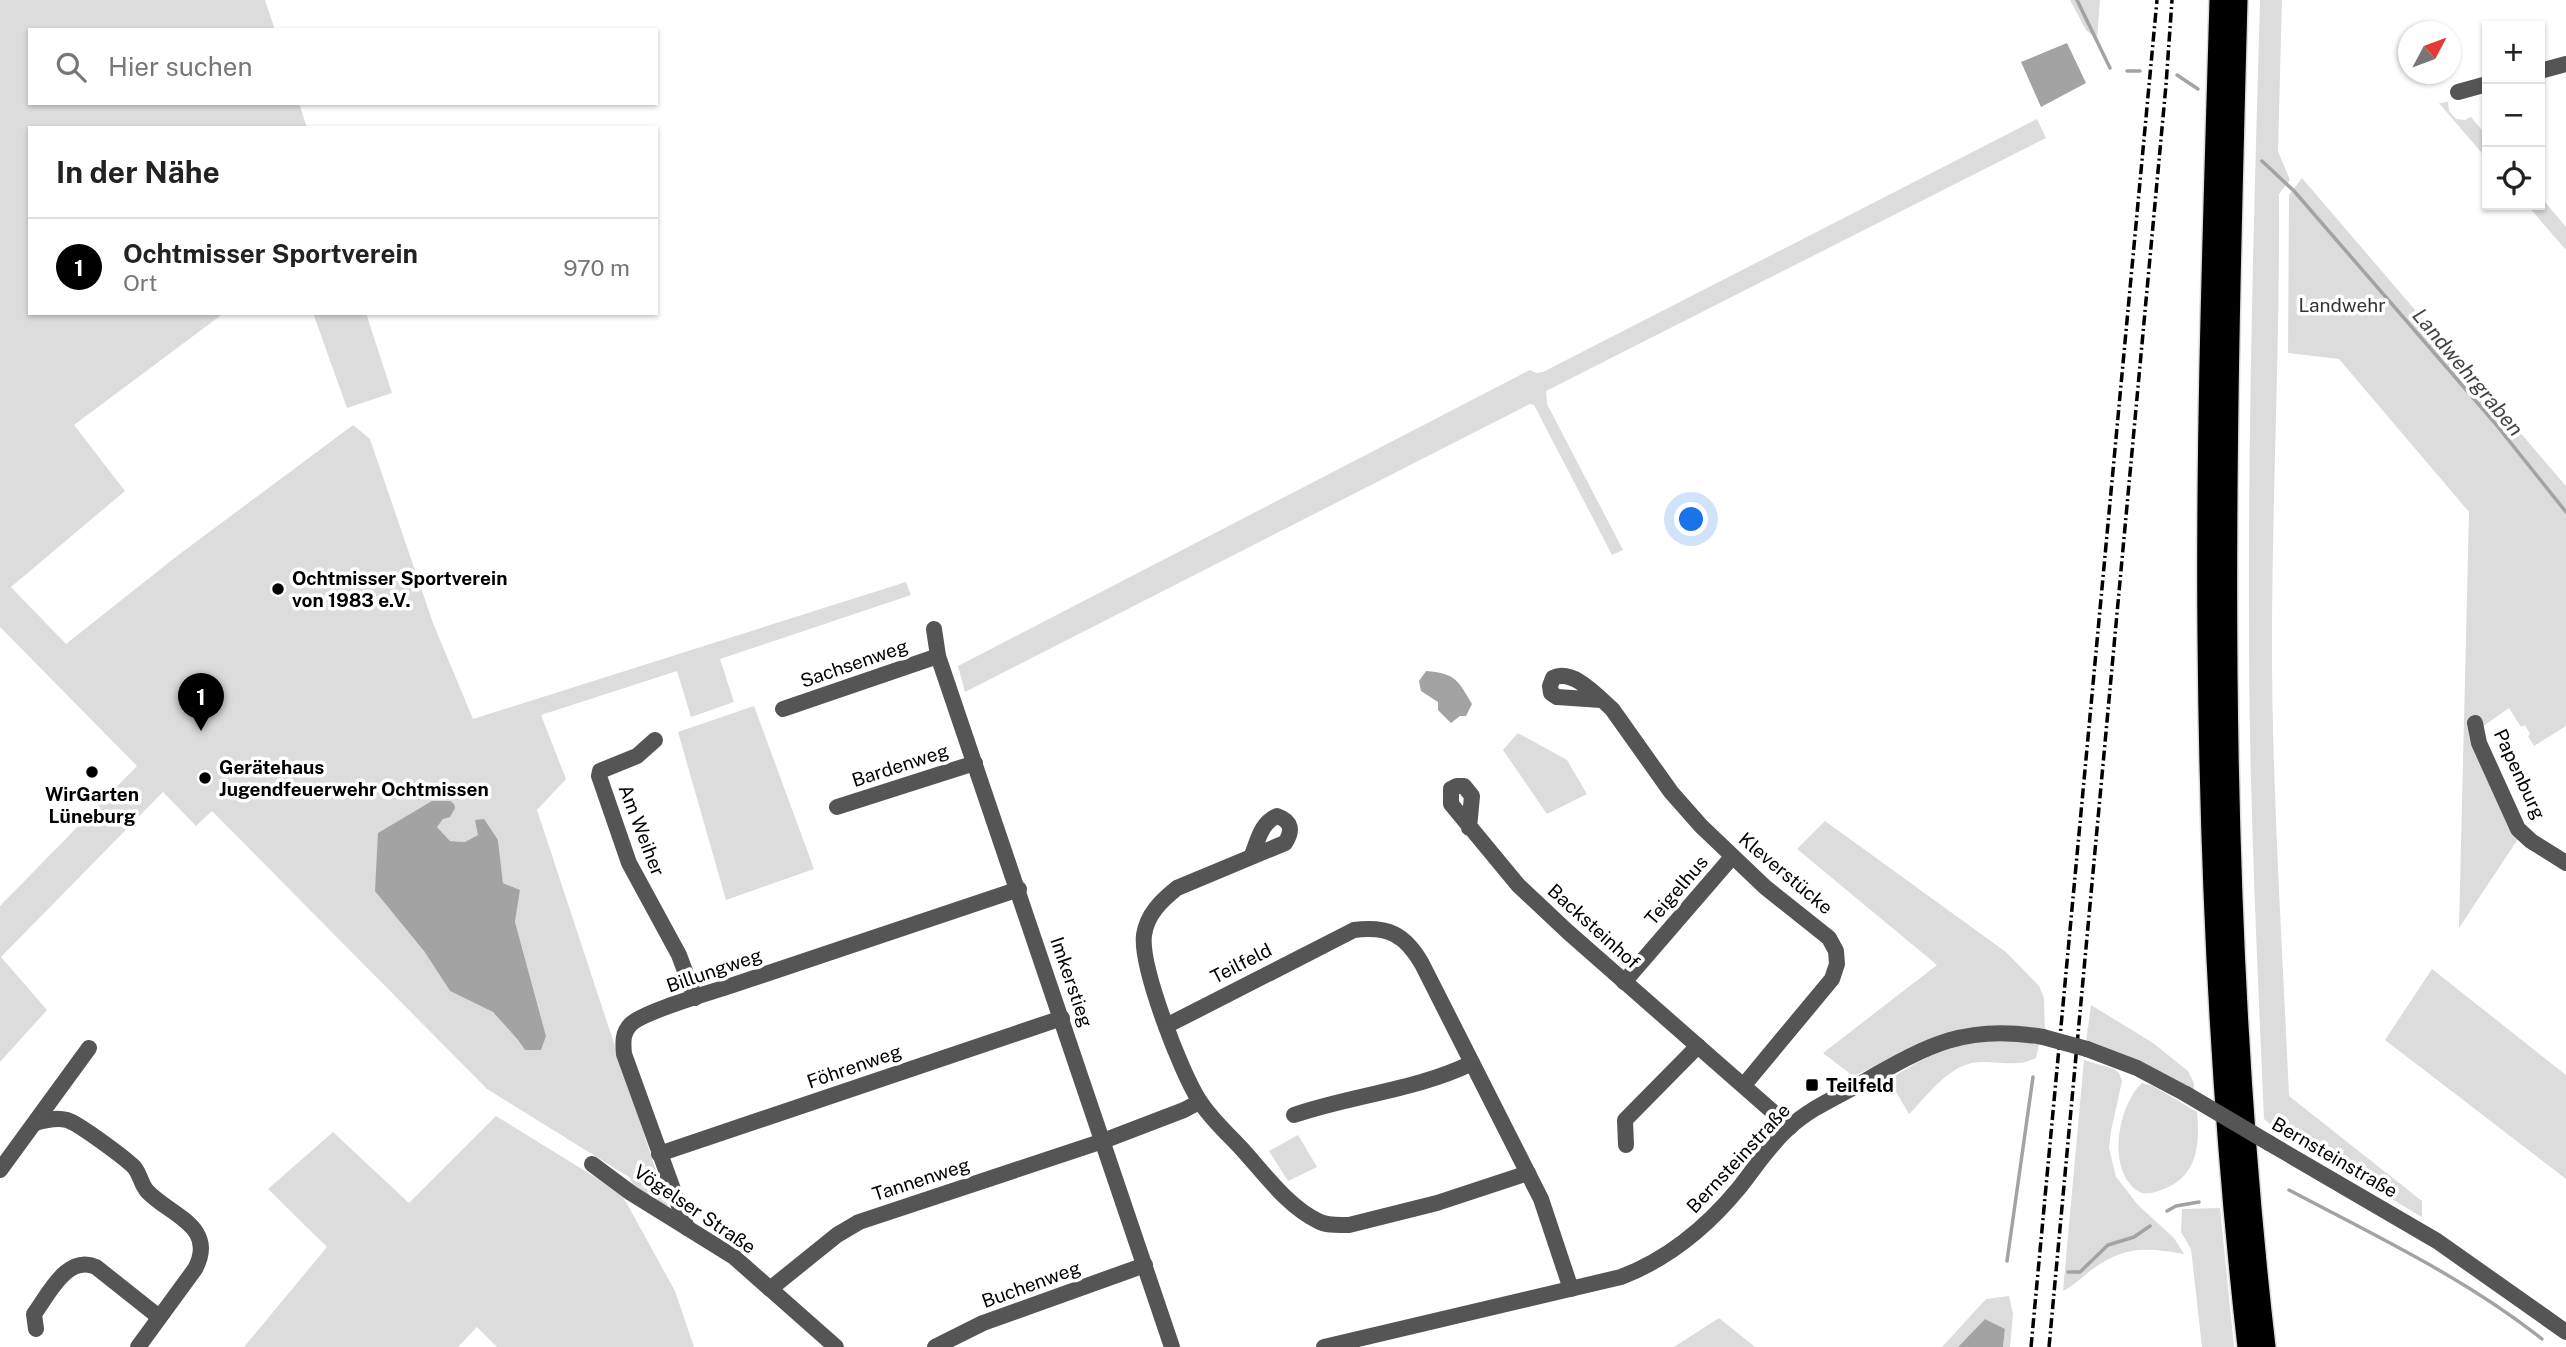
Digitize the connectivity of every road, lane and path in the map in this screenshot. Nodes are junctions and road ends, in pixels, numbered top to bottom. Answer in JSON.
{"nodes":[{"id":1,"x":2220,"y":0,"type":"edge"},
{"id":2,"x":2237,"y":0,"type":"edge"},
{"id":3,"x":2566,"y":64,"type":"edge"},
{"id":4,"x":2545,"y":70,"type":"edge"},
{"id":5,"x":2482,"y":85,"type":"edge"},
{"id":6,"x":2458,"y":92,"type":"dead end"},
{"id":7,"x":934,"y":629,"type":"dead end"},
{"id":8,"x":938,"y":656,"type":"junction"},
{"id":9,"x":1601,"y":700,"type":"dead end"},
{"id":10,"x":783,"y":709,"type":"dead end"},
{"id":11,"x":2475,"y":723,"type":"dead end"},
{"id":12,"x":655,"y":740,"type":"dead end"},
{"id":13,"x":975,"y":763,"type":"junction"},
{"id":14,"x":837,"y":807,"type":"dead end"},
{"id":15,"x":1469,"y":828,"type":"dead end"},
{"id":16,"x":1252,"y":856,"type":"dead end"},
{"id":17,"x":1732,"y":858,"type":"junction"},
{"id":18,"x":2566,"y":863,"type":"edge"},
{"id":19,"x":1019,"y":889,"type":"junction"},
{"id":20,"x":1625,"y":982,"type":"junction"},
{"id":21,"x":695,"y":998,"type":"junction"},
{"id":22,"x":1062,"y":1018,"type":"junction"},
{"id":23,"x":1166,"y":1026,"type":"junction"},
{"id":24,"x":1698,"y":1046,"type":"junction"},
{"id":25,"x":89,"y":1048,"type":"dead end"},
{"id":26,"x":1472,"y":1063,"type":"junction"},
{"id":27,"x":1744,"y":1085,"type":"junction"},
{"id":28,"x":1199,"y":1102,"type":"junction"},
{"id":29,"x":1294,"y":1115,"type":"dead end"},
{"id":30,"x":35,"y":1123,"type":"junction"},
{"id":31,"x":1790,"y":1127,"type":"junction"},
{"id":32,"x":1103,"y":1141,"type":"junction"},
{"id":33,"x":1626,"y":1145,"type":"dead end"},
{"id":34,"x":659,"y":1154,"type":"junction"},
{"id":35,"x":592,"y":1164,"type":"dead end"},
{"id":36,"x":0,"y":1170,"type":"edge"},
{"id":37,"x":1528,"y":1173,"type":"junction"},
{"id":38,"x":687,"y":1228,"type":"junction"},
{"id":39,"x":1145,"y":1265,"type":"junction"},
{"id":40,"x":770,"y":1289,"type":"junction"},
{"id":41,"x":1570,"y":1289,"type":"junction"},
{"id":42,"x":159,"y":1317,"type":"junction"},
{"id":43,"x":36,"y":1329,"type":"dead end"},
{"id":44,"x":2566,"y":1332,"type":"edge"},
{"id":45,"x":138,"y":1347,"type":"edge"},
{"id":46,"x":836,"y":1347,"type":"edge"},
{"id":47,"x":934,"y":1347,"type":"edge"},
{"id":48,"x":1172,"y":1347,"type":"edge"},
{"id":49,"x":1324,"y":1347,"type":"edge"},
{"id":50,"x":2248,"y":1347,"type":"edge"},
{"id":51,"x":2265,"y":1347,"type":"edge"}],
"edges":[{"from":1,"to":50,"type":"highway"},
{"from":2,"to":51,"type":"highway"},
{"from":3,"to":4,"type":"street"},
{"from":5,"to":6,"type":"street"},
{"from":7,"to":8,"type":"street","name":"Imkerstieg"},
{"from":8,"to":10,"type":"street","name":"Sachsenweg"},
{"from":8,"to":13,"type":"street","name":"Imkerstieg"},
{"from":9,"to":17,"type":"street","name":"Kleverstücke"},
{"from":11,"to":18,"type":"street","name":"Papenburg"},
{"from":12,"to":21,"type":"street","name":"Am Weiher"},
{"from":13,"to":14,"type":"street","name":"Bardenweg"},
{"from":13,"to":19,"type":"street","name":"Imkerstieg"},
{"from":15,"to":20,"type":"street","name":"Backsteinhof"},
{"from":16,"to":23,"type":"street"},
{"from":17,"to":20,"type":"street","name":"Teigelhus"},
{"from":17,"to":27,"type":"street","name":"Kleverstücke"},
{"from":19,"to":21,"type":"street","name":"Billungweg"},
{"from":19,"to":22,"type":"street","name":"Imkerstieg"},
{"from":20,"to":24,"type":"street","name":"Backsteinhof"},
{"from":21,"to":34,"type":"street","name":"Billungweg"},
{"from":22,"to":32,"type":"street","name":"Imkerstieg"},
{"from":22,"to":34,"type":"street","name":"Föhrenweg"},
{"from":23,"to":26,"type":"street","name":"Teilfeld"},
{"from":23,"to":28,"type":"street"},
{"from":24,"to":27,"type":"street","name":"Backsteinhof"},
{"from":24,"to":33,"type":"street"},
{"from":25,"to":30,"type":"street"},
{"from":26,"to":29,"type":"street"},
{"from":26,"to":37,"type":"street","name":"Teilfeld"},
{"from":27,"to":31,"type":"street","name":"Backsteinhof"},
{"from":28,"to":32,"type":"street","name":"Tannenweg"},
{"from":28,"to":37,"type":"street"},
{"from":30,"to":36,"type":"street"},
{"from":30,"to":42,"type":"street"},
{"from":31,"to":41,"type":"street","name":"Bernsteinstraße"},
{"from":31,"to":44,"type":"street","name":"Bernsteinstraße","bridge":true},
{"from":32,"to":39,"type":"street","name":"Imkerstieg"},
{"from":32,"to":40,"type":"street","name":"Tannenweg"},
{"from":34,"to":38,"type":"street","name":"Billungweg"},
{"from":35,"to":38,"type":"street","name":"Vögelser Straße"},
{"from":37,"to":41,"type":"street","name":"Teilfeld"},
{"from":38,"to":40,"type":"street","name":"Vögelser Straße"},
{"from":39,"to":47,"type":"street","name":"Buchenweg"},
{"from":39,"to":48,"type":"street","name":"Imkerstieg"},
{"from":40,"to":46,"type":"street","name":"Vögelser Straße"},
{"from":41,"to":49,"type":"street","name":"Bernsteinstraße"},
{"from":42,"to":43,"type":"street"},
{"from":42,"to":45,"type":"street"}]}
